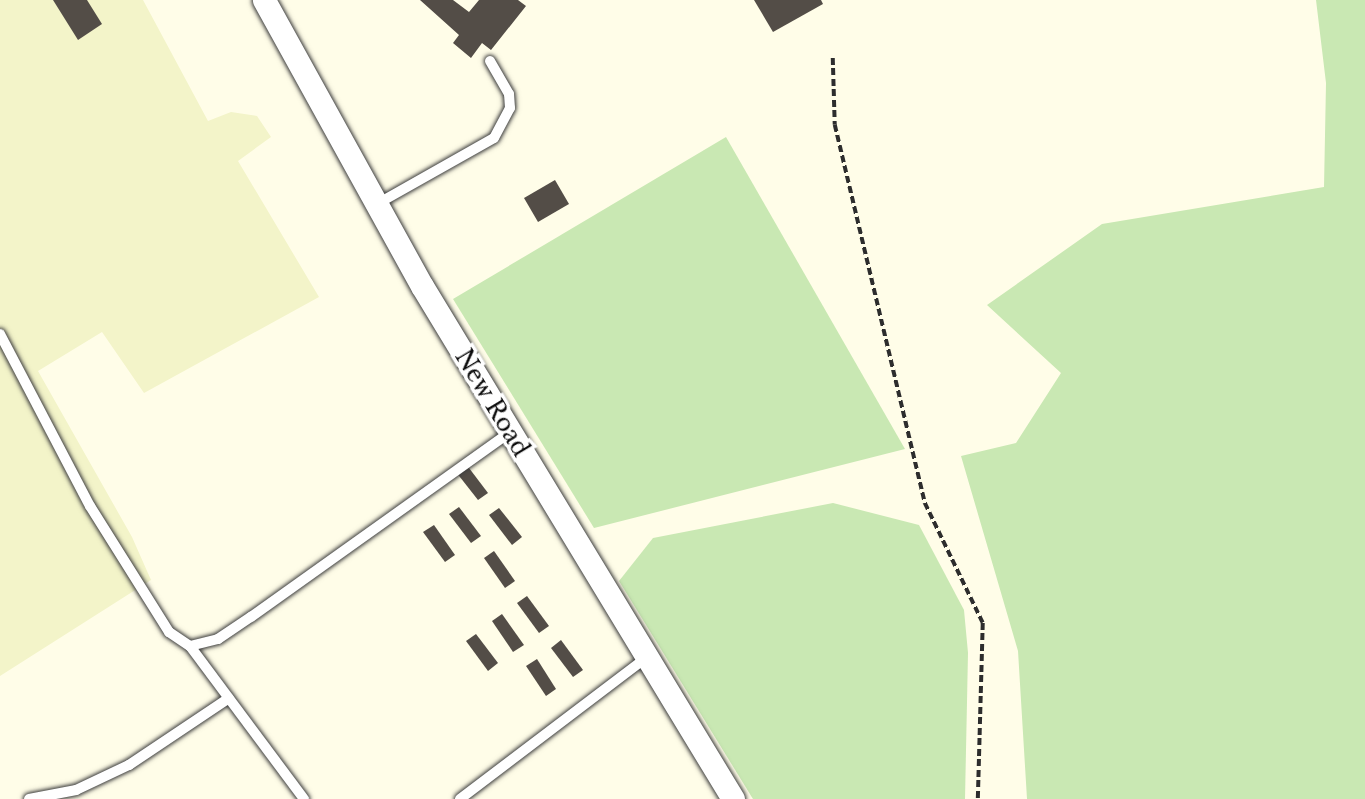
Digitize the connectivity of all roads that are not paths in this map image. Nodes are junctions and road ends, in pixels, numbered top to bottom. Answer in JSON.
{"nodes":[{"id":1,"x":264,"y":0,"type":"edge"},
{"id":2,"x":490,"y":61,"type":"dead end"},
{"id":3,"x":377,"y":204,"type":"junction"},
{"id":4,"x":0,"y":334,"type":"edge"},
{"id":5,"x":510,"y":432,"type":"junction"},
{"id":6,"x":190,"y":646,"type":"junction"},
{"id":7,"x":646,"y":658,"type":"junction"},
{"id":8,"x":229,"y":698,"type":"junction"},
{"id":9,"x":29,"y":799,"type":"edge"},
{"id":10,"x":304,"y":799,"type":"edge"},
{"id":11,"x":460,"y":799,"type":"edge"},
{"id":12,"x":733,"y":799,"type":"edge"}],
"edges":[{"from":1,"to":3,"type":"street","name":"New Road"},
{"from":2,"to":3,"type":"lane"},
{"from":3,"to":5,"type":"street","name":"New Road"},
{"from":4,"to":6,"type":"lane"},
{"from":5,"to":6,"type":"lane"},
{"from":5,"to":7,"type":"street","name":"New Road"},
{"from":6,"to":8,"type":"lane"},
{"from":7,"to":11,"type":"lane"},
{"from":7,"to":12,"type":"street","name":"New Road"},
{"from":8,"to":9,"type":"lane"},
{"from":8,"to":10,"type":"lane"}]}
